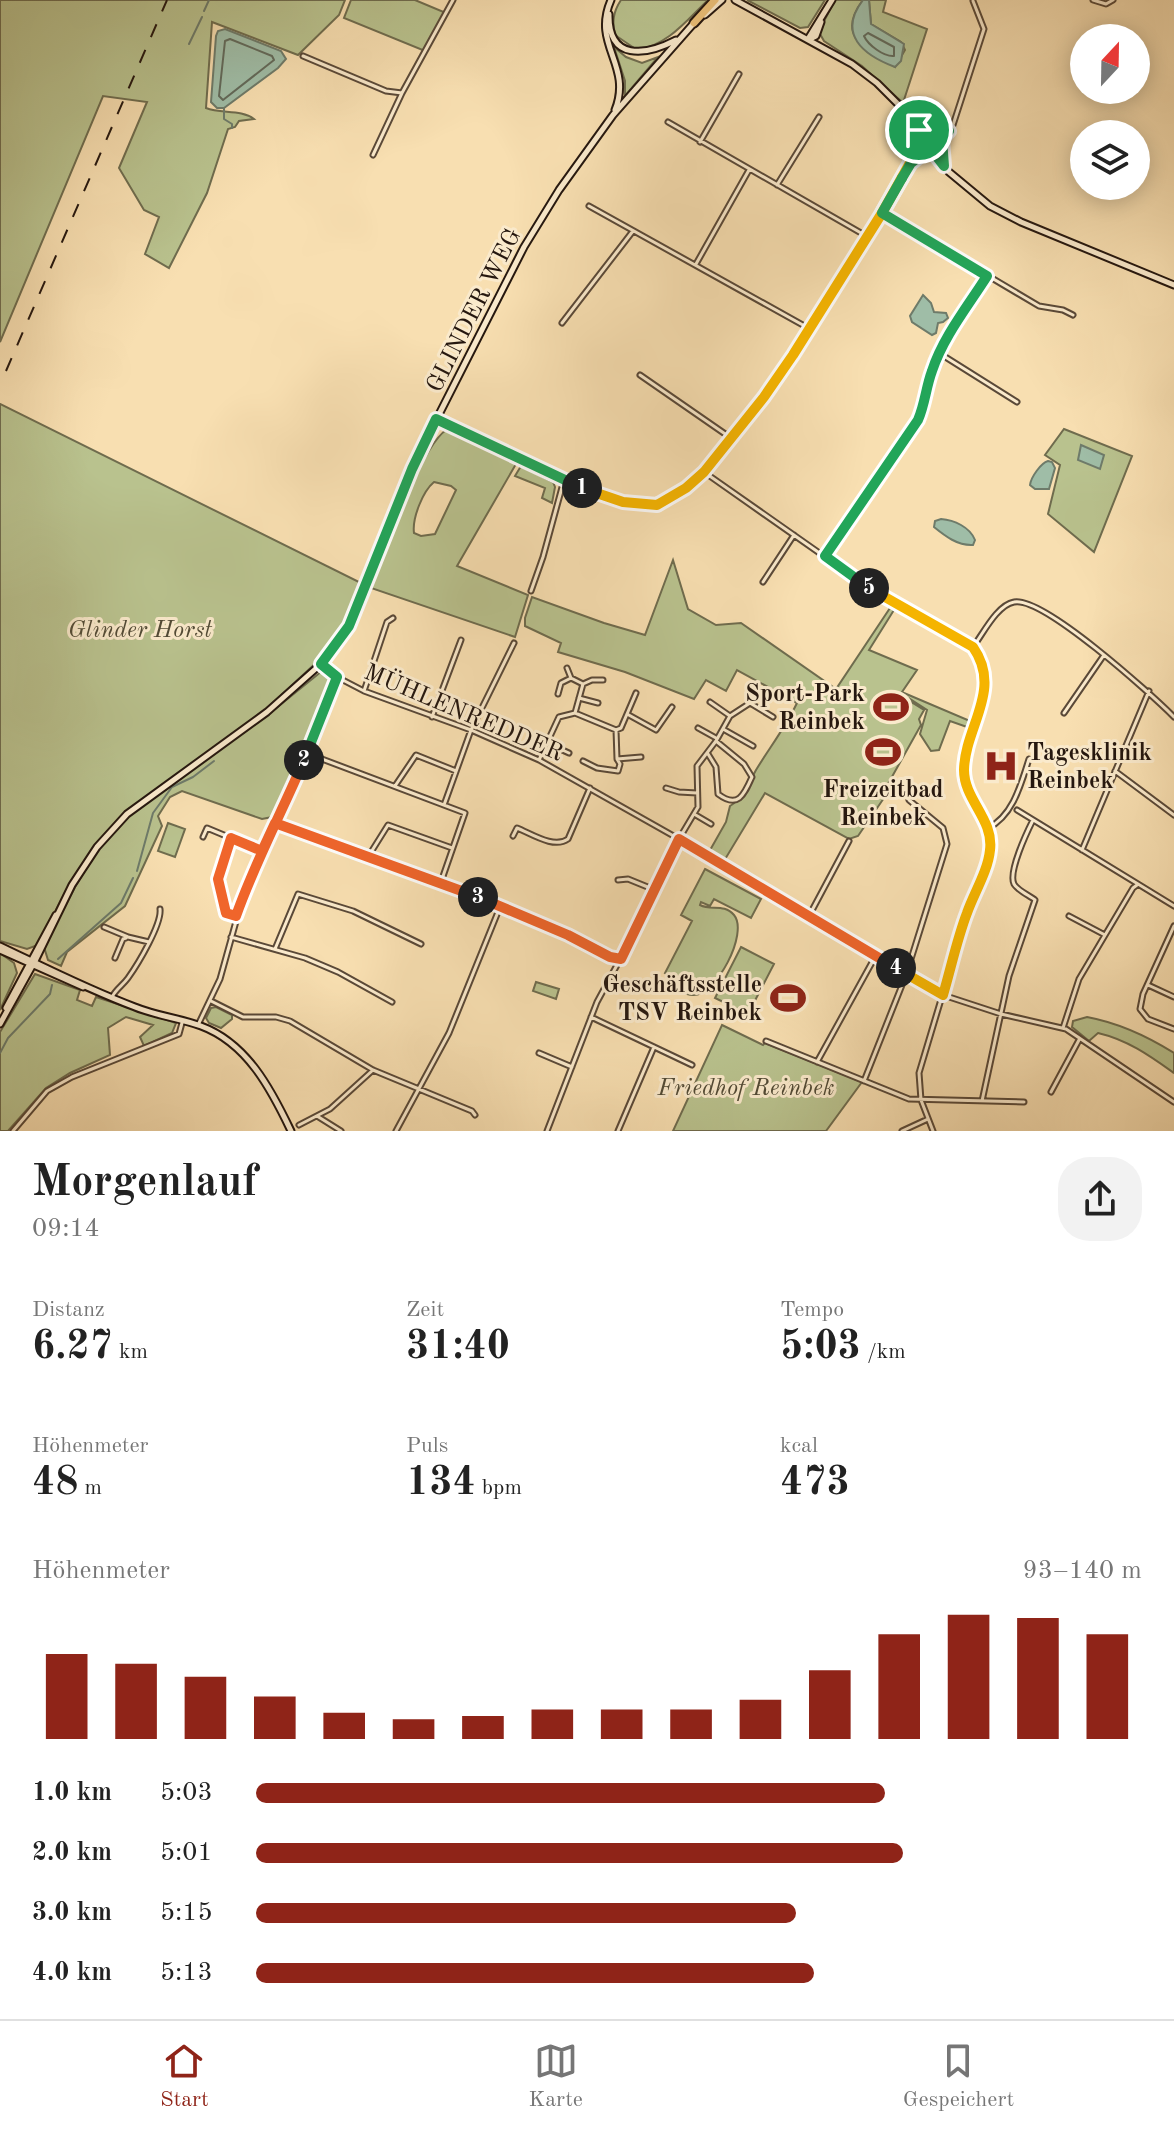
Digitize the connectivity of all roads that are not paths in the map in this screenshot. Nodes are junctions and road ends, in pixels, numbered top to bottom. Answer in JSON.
{"nodes":[{"id":1,"x":453,"y":0,"type":"edge"},
{"id":2,"x":612,"y":0,"type":"edge"},
{"id":3,"x":715,"y":0,"type":"edge"},
{"id":4,"x":722,"y":0,"type":"edge"},
{"id":5,"x":735,"y":0,"type":"edge"},
{"id":6,"x":832,"y":0,"type":"edge"},
{"id":7,"x":966,"y":0,"type":"edge"},
{"id":8,"x":973,"y":0,"type":"edge"},
{"id":9,"x":1093,"y":0,"type":"edge"},
{"id":10,"x":1113,"y":0,"type":"edge"},
{"id":11,"x":824,"y":14,"type":"junction"},
{"id":12,"x":694,"y":23,"type":"junction"},
{"id":13,"x":818,"y":30,"type":"junction"},
{"id":14,"x":680,"y":38,"type":"junction"},
{"id":15,"x":808,"y":39,"type":"junction"},
{"id":16,"x":828,"y":51,"type":"junction"},
{"id":17,"x":303,"y":56,"type":"dead end"},
{"id":18,"x":739,"y":74,"type":"dead end"},
{"id":19,"x":402,"y":93,"type":"junction"},
{"id":20,"x":613,"y":115,"type":"junction"},
{"id":21,"x":819,"y":117,"type":"dead end"},
{"id":22,"x":668,"y":122,"type":"dead end"},
{"id":23,"x":919,"y":130,"type":"junction"},
{"id":24,"x":949,"y":131,"type":"junction"},
{"id":25,"x":942,"y":139,"type":"junction"},
{"id":26,"x":700,"y":142,"type":"junction"},
{"id":27,"x":929,"y":146,"type":"junction"},
{"id":28,"x":915,"y":154,"type":"junction"},
{"id":29,"x":373,"y":155,"type":"dead end"},
{"id":30,"x":911,"y":163,"type":"junction"},
{"id":31,"x":944,"y":166,"type":"junction"},
{"id":32,"x":749,"y":170,"type":"junction"},
{"id":33,"x":777,"y":185,"type":"junction"},
{"id":34,"x":589,"y":206,"type":"dead end"},
{"id":35,"x":882,"y":213,"type":"junction"},
{"id":36,"x":633,"y":231,"type":"junction"},
{"id":37,"x":868,"y":237,"type":"junction"},
{"id":38,"x":696,"y":265,"type":"junction"},
{"id":39,"x":987,"y":276,"type":"junction"},
{"id":40,"x":1174,"y":285,"type":"edge"},
{"id":41,"x":1073,"y":315,"type":"dead end"},
{"id":42,"x":562,"y":323,"type":"dead end"},
{"id":43,"x":810,"y":329,"type":"junction"},
{"id":44,"x":939,"y":353,"type":"junction"},
{"id":45,"x":640,"y":375,"type":"dead end"},
{"id":46,"x":1017,"y":402,"type":"dead end"},
{"id":47,"x":436,"y":419,"type":"junction"},
{"id":48,"x":731,"y":438,"type":"junction"},
{"id":49,"x":704,"y":472,"type":"junction"},
{"id":50,"x":564,"y":479,"type":"junction"},
{"id":51,"x":794,"y":535,"type":"junction"},
{"id":52,"x":825,"y":556,"type":"junction"},
{"id":53,"x":763,"y":582,"type":"dead end"},
{"id":54,"x":531,"y":591,"type":"dead end"},
{"id":55,"x":393,"y":618,"type":"dead end"},
{"id":56,"x":461,"y":640,"type":"dead end"},
{"id":57,"x":514,"y":643,"type":"dead end"},
{"id":58,"x":973,"y":647,"type":"junction"},
{"id":59,"x":1104,"y":655,"type":"junction"},
{"id":60,"x":321,"y":664,"type":"junction"},
{"id":61,"x":567,"y":668,"type":"dead end"},
{"id":62,"x":337,"y":677,"type":"junction"},
{"id":63,"x":571,"y":678,"type":"junction"},
{"id":64,"x":603,"y":680,"type":"dead end"},
{"id":65,"x":583,"y":684,"type":"junction"},
{"id":66,"x":364,"y":691,"type":"junction"},
{"id":67,"x":1149,"y":691,"type":"junction"},
{"id":68,"x":636,"y":693,"type":"dead end"},
{"id":69,"x":558,"y":694,"type":"dead end"},
{"id":70,"x":579,"y":698,"type":"junction"},
{"id":71,"x":710,"y":702,"type":"dead end"},
{"id":72,"x":598,"y":703,"type":"dead end"},
{"id":73,"x":672,"y":707,"type":"dead end"},
{"id":74,"x":575,"y":713,"type":"junction"},
{"id":75,"x":1064,"y":713,"type":"dead end"},
{"id":76,"x":627,"y":714,"type":"junction"},
{"id":77,"x":730,"y":716,"type":"junction"},
{"id":78,"x":432,"y":717,"type":"junction"},
{"id":79,"x":773,"y":717,"type":"dead end"},
{"id":80,"x":1174,"y":717,"type":"edge"},
{"id":81,"x":698,"y":728,"type":"dead end"},
{"id":82,"x":723,"y":729,"type":"junction"},
{"id":83,"x":471,"y":730,"type":"junction"},
{"id":84,"x":616,"y":730,"type":"junction"},
{"id":85,"x":716,"y":740,"type":"junction"},
{"id":86,"x":547,"y":743,"type":"junction"},
{"id":87,"x":753,"y":746,"type":"dead end"},
{"id":88,"x":306,"y":753,"type":"junction"},
{"id":89,"x":569,"y":753,"type":"dead end"},
{"id":90,"x":708,"y":754,"type":"junction"},
{"id":91,"x":641,"y":757,"type":"dead end"},
{"id":92,"x":617,"y":759,"type":"junction"},
{"id":93,"x":1029,"y":759,"type":"dead end"},
{"id":94,"x":539,"y":760,"type":"junction"},
{"id":95,"x":583,"y":761,"type":"dead end"},
{"id":96,"x":1115,"y":771,"type":"junction"},
{"id":97,"x":457,"y":772,"type":"junction"},
{"id":98,"x":395,"y":786,"type":"junction"},
{"id":99,"x":590,"y":788,"type":"junction"},
{"id":100,"x":666,"y":788,"type":"dead end"},
{"id":101,"x":698,"y":793,"type":"junction"},
{"id":102,"x":909,"y":800,"type":"dead end"},
{"id":103,"x":444,"y":805,"type":"junction"},
{"id":104,"x":1017,"y":810,"type":"dead end"},
{"id":105,"x":694,"y":814,"type":"junction"},
{"id":106,"x":1174,"y":815,"type":"edge"},
{"id":107,"x":1033,"y":820,"type":"junction"},
{"id":108,"x":275,"y":823,"type":"junction"},
{"id":109,"x":711,"y":824,"type":"dead end"},
{"id":110,"x":988,"y":828,"type":"junction"},
{"id":111,"x":513,"y":836,"type":"dead end"},
{"id":112,"x":203,"y":837,"type":"dead end"},
{"id":113,"x":231,"y":838,"type":"junction"},
{"id":114,"x":679,"y":839,"type":"junction"},
{"id":115,"x":849,"y":841,"type":"dead end"},
{"id":116,"x":452,"y":848,"type":"junction"},
{"id":117,"x":262,"y":851,"type":"junction"},
{"id":118,"x":1082,"y":851,"type":"junction"},
{"id":119,"x":368,"y":857,"type":"junction"},
{"id":120,"x":618,"y":880,"type":"dead end"},
{"id":121,"x":441,"y":882,"type":"junction"},
{"id":122,"x":1137,"y":885,"type":"junction"},
{"id":123,"x":655,"y":890,"type":"junction"},
{"id":124,"x":1174,"y":906,"type":"edge"},
{"id":125,"x":500,"y":907,"type":"junction"},
{"id":126,"x":160,"y":909,"type":"dead end"},
{"id":127,"x":236,"y":916,"type":"junction"},
{"id":128,"x":809,"y":916,"type":"junction"},
{"id":129,"x":1069,"y":916,"type":"dead end"},
{"id":130,"x":1174,"y":926,"type":"edge"},
{"id":131,"x":104,"y":927,"type":"dead end"},
{"id":132,"x":1106,"y":935,"type":"junction"},
{"id":133,"x":128,"y":937,"type":"junction"},
{"id":134,"x":231,"y":937,"type":"junction"},
{"id":135,"x":149,"y":942,"type":"junction"},
{"id":136,"x":421,"y":944,"type":"dead end"},
{"id":137,"x":0,"y":948,"type":"edge"},
{"id":138,"x":40,"y":948,"type":"junction"},
{"id":139,"x":275,"y":949,"type":"junction"},
{"id":140,"x":875,"y":956,"type":"junction"},
{"id":141,"x":19,"y":957,"type":"junction"},
{"id":142,"x":115,"y":958,"type":"dead end"},
{"id":143,"x":621,"y":959,"type":"junction"},
{"id":144,"x":32,"y":963,"type":"junction"},
{"id":145,"x":43,"y":970,"type":"junction"},
{"id":146,"x":51,"y":970,"type":"junction"},
{"id":147,"x":25,"y":975,"type":"junction"},
{"id":148,"x":906,"y":975,"type":"junction"},
{"id":149,"x":1148,"y":985,"type":"junction"},
{"id":150,"x":90,"y":988,"type":"junction"},
{"id":151,"x":943,"y":995,"type":"junction"},
{"id":152,"x":112,"y":997,"type":"junction"},
{"id":153,"x":1174,"y":997,"type":"edge"},
{"id":154,"x":211,"y":1001,"type":"junction"},
{"id":155,"x":392,"y":1002,"type":"dead end"},
{"id":156,"x":1001,"y":1014,"type":"junction"},
{"id":157,"x":591,"y":1017,"type":"junction"},
{"id":158,"x":183,"y":1020,"type":"junction"},
{"id":159,"x":1,"y":1022,"type":"edge"},
{"id":160,"x":198,"y":1025,"type":"junction"},
{"id":161,"x":1063,"y":1028,"type":"junction"},
{"id":162,"x":1174,"y":1029,"type":"edge"},
{"id":163,"x":1079,"y":1040,"type":"junction"},
{"id":164,"x":766,"y":1041,"type":"dead end"},
{"id":165,"x":654,"y":1047,"type":"junction"},
{"id":166,"x":539,"y":1053,"type":"dead end"},
{"id":167,"x":817,"y":1062,"type":"junction"},
{"id":168,"x":692,"y":1065,"type":"dead end"},
{"id":169,"x":572,"y":1067,"type":"junction"},
{"id":170,"x":373,"y":1070,"type":"junction"},
{"id":171,"x":864,"y":1081,"type":"junction"},
{"id":172,"x":419,"y":1090,"type":"junction"},
{"id":173,"x":1051,"y":1092,"type":"dead end"},
{"id":174,"x":921,"y":1100,"type":"junction"},
{"id":175,"x":982,"y":1101,"type":"junction"},
{"id":176,"x":1024,"y":1102,"type":"dead end"},
{"id":177,"x":1174,"y":1102,"type":"edge"},
{"id":178,"x":475,"y":1115,"type":"dead end"},
{"id":179,"x":317,"y":1116,"type":"junction"},
{"id":180,"x":928,"y":1119,"type":"junction"},
{"id":181,"x":299,"y":1125,"type":"dead end"},
{"id":182,"x":13,"y":1131,"type":"edge"},
{"id":183,"x":291,"y":1131,"type":"edge"},
{"id":184,"x":341,"y":1131,"type":"edge"},
{"id":185,"x":396,"y":1131,"type":"edge"},
{"id":186,"x":547,"y":1131,"type":"edge"},
{"id":187,"x":618,"y":1131,"type":"edge"},
{"id":188,"x":902,"y":1131,"type":"edge"},
{"id":189,"x":933,"y":1131,"type":"edge"}],
"edges":[{"from":1,"to":19,"type":"street"},
{"from":2,"to":14,"type":"main road"},
{"from":2,"to":20,"type":"main road"},
{"from":3,"to":12,"type":"highway"},
{"from":4,"to":12,"type":"main road","name":"GLINDER WEG"},
{"from":5,"to":15,"type":"main road"},
{"from":6,"to":11,"type":"main road"},
{"from":7,"to":8,"type":"street"},
{"from":8,"to":24,"type":"street"},
{"from":9,"to":10,"type":"street"},
{"from":11,"to":13,"type":"main road"},
{"from":11,"to":15,"type":"main road"},
{"from":12,"to":14,"type":"main road","name":"GLINDER WEG"},
{"from":13,"to":15,"type":"main road"},
{"from":13,"to":16,"type":"main road"},
{"from":14,"to":20,"type":"main road","name":"GLINDER WEG"},
{"from":15,"to":16,"type":"main road"},
{"from":16,"to":23,"type":"main road"},
{"from":17,"to":19,"type":"street"},
{"from":18,"to":26,"type":"street"},
{"from":19,"to":29,"type":"street"},
{"from":20,"to":47,"type":"main road","name":"GLINDER WEG"},
{"from":21,"to":33,"type":"street"},
{"from":22,"to":26,"type":"street"},
{"from":23,"to":27,"type":"main road"},
{"from":23,"to":28,"type":"main road"},
{"from":24,"to":25,"type":"street"},
{"from":24,"to":27,"type":"street"},
{"from":25,"to":27,"type":"street"},
{"from":25,"to":31,"type":"main road"},
{"from":26,"to":32,"type":"street"},
{"from":27,"to":28,"type":"street"},
{"from":27,"to":30,"type":"street"},
{"from":27,"to":31,"type":"main road"},
{"from":28,"to":30,"type":"street"},
{"from":30,"to":35,"type":"street"},
{"from":31,"to":40,"type":"main road"},
{"from":32,"to":33,"type":"street"},
{"from":32,"to":38,"type":"street"},
{"from":33,"to":37,"type":"street"},
{"from":34,"to":36,"type":"street"},
{"from":35,"to":37,"type":"street"},
{"from":35,"to":39,"type":"street"},
{"from":36,"to":38,"type":"street"},
{"from":36,"to":42,"type":"street"},
{"from":37,"to":43,"type":"street"},
{"from":38,"to":43,"type":"street"},
{"from":39,"to":41,"type":"street"},
{"from":39,"to":44,"type":"street"},
{"from":43,"to":48,"type":"street"},
{"from":44,"to":46,"type":"street"},
{"from":44,"to":52,"type":"street"},
{"from":45,"to":48,"type":"street"},
{"from":47,"to":50,"type":"street"},
{"from":47,"to":60,"type":"main road","name":"GLINDER WEG"},
{"from":48,"to":49,"type":"street"},
{"from":49,"to":50,"type":"street"},
{"from":49,"to":51,"type":"street"},
{"from":50,"to":54,"type":"street"},
{"from":51,"to":52,"type":"street"},
{"from":51,"to":53,"type":"street"},
{"from":52,"to":58,"type":"street"},
{"from":55,"to":66,"type":"street"},
{"from":56,"to":78,"type":"street"},
{"from":57,"to":83,"type":"street"},
{"from":58,"to":59,"type":"street"},
{"from":58,"to":110,"type":"street"},
{"from":59,"to":67,"type":"street"},
{"from":59,"to":75,"type":"street"},
{"from":60,"to":62,"type":"street","name":"MÜHLENREDDER"},
{"from":60,"to":138,"type":"main road","name":"GLINDER WEG"},
{"from":61,"to":63,"type":"street"},
{"from":62,"to":66,"type":"street","name":"MÜHLENREDDER"},
{"from":62,"to":88,"type":"street"},
{"from":63,"to":65,"type":"street"},
{"from":63,"to":69,"type":"street"},
{"from":64,"to":65,"type":"street"},
{"from":65,"to":70,"type":"street"},
{"from":66,"to":78,"type":"street","name":"MÜHLENREDDER"},
{"from":67,"to":80,"type":"street"},
{"from":67,"to":96,"type":"street"},
{"from":68,"to":76,"type":"street"},
{"from":70,"to":72,"type":"street"},
{"from":70,"to":74,"type":"street"},
{"from":71,"to":77,"type":"street"},
{"from":73,"to":76,"type":"street"},
{"from":74,"to":84,"type":"street"},
{"from":74,"to":86,"type":"street"},
{"from":76,"to":84,"type":"street"},
{"from":77,"to":79,"type":"street"},
{"from":77,"to":82,"type":"street"},
{"from":78,"to":83,"type":"street","name":"MÜHLENREDDER"},
{"from":81,"to":85,"type":"street"},
{"from":82,"to":85,"type":"street"},
{"from":82,"to":87,"type":"street"},
{"from":83,"to":94,"type":"street","name":"MÜHLENREDDER"},
{"from":83,"to":97,"type":"street"},
{"from":84,"to":92,"type":"street"},
{"from":85,"to":90,"type":"street"},
{"from":85,"to":90,"type":"street"},
{"from":86,"to":89,"type":"street"},
{"from":86,"to":94,"type":"street"},
{"from":88,"to":98,"type":"street"},
{"from":88,"to":108,"type":"street"},
{"from":90,"to":101,"type":"street"},
{"from":91,"to":92,"type":"street"},
{"from":92,"to":95,"type":"street"},
{"from":93,"to":110,"type":"street"},
{"from":94,"to":99,"type":"street","name":"MÜHLENREDDER"},
{"from":96,"to":106,"type":"street"},
{"from":96,"to":118,"type":"street"},
{"from":97,"to":98,"type":"street"},
{"from":97,"to":103,"type":"street"},
{"from":98,"to":103,"type":"street"},
{"from":99,"to":111,"type":"street"},
{"from":99,"to":114,"type":"street","name":"MÜHLENREDDER"},
{"from":100,"to":101,"type":"street"},
{"from":101,"to":105,"type":"street"},
{"from":102,"to":148,"type":"street"},
{"from":103,"to":116,"type":"street"},
{"from":104,"to":107,"type":"street"},
{"from":105,"to":109,"type":"street"},
{"from":105,"to":114,"type":"street"},
{"from":107,"to":118,"type":"street"},
{"from":107,"to":156,"type":"street"},
{"from":108,"to":117,"type":"street"},
{"from":108,"to":119,"type":"street"},
{"from":110,"to":151,"type":"street"},
{"from":112,"to":113,"type":"street"},
{"from":113,"to":117,"type":"street"},
{"from":113,"to":127,"type":"street"},
{"from":114,"to":123,"type":"street"},
{"from":114,"to":128,"type":"street","name":"MÜHLENREDDER"},
{"from":115,"to":128,"type":"street"},
{"from":116,"to":119,"type":"street"},
{"from":116,"to":121,"type":"street"},
{"from":117,"to":127,"type":"street"},
{"from":118,"to":122,"type":"street"},
{"from":119,"to":121,"type":"street"},
{"from":120,"to":123,"type":"street"},
{"from":121,"to":125,"type":"street"},
{"from":122,"to":124,"type":"street"},
{"from":122,"to":132,"type":"street"},
{"from":123,"to":143,"type":"street"},
{"from":125,"to":143,"type":"street"},
{"from":125,"to":172,"type":"street"},
{"from":126,"to":135,"type":"street"},
{"from":127,"to":134,"type":"street"},
{"from":128,"to":140,"type":"street","name":"MÜHLENREDDER"},
{"from":129,"to":132,"type":"street"},
{"from":130,"to":149,"type":"street"},
{"from":131,"to":133,"type":"street"},
{"from":132,"to":161,"type":"street"},
{"from":133,"to":135,"type":"street"},
{"from":133,"to":142,"type":"street"},
{"from":134,"to":139,"type":"street"},
{"from":134,"to":154,"type":"street"},
{"from":135,"to":152,"type":"street"},
{"from":136,"to":139,"type":"street"},
{"from":137,"to":141,"type":"main road"},
{"from":138,"to":141,"type":"main road"},
{"from":138,"to":144,"type":"main road","name":"GLINDER WEG"},
{"from":138,"to":146,"type":"main road"},
{"from":139,"to":155,"type":"street"},
{"from":140,"to":148,"type":"street","name":"MÜHLENREDDER"},
{"from":140,"to":167,"type":"street"},
{"from":141,"to":144,"type":"main road"},
{"from":141,"to":147,"type":"main road"},
{"from":143,"to":157,"type":"street"},
{"from":144,"to":145,"type":"main road"},
{"from":144,"to":146,"type":"main road"},
{"from":144,"to":147,"type":"main road","name":"GLINDER WEG"},
{"from":145,"to":147,"type":"main road"},
{"from":145,"to":150,"type":"main road"},
{"from":146,"to":150,"type":"main road"},
{"from":147,"to":159,"type":"main road","name":"GLINDER WEG"},
{"from":148,"to":151,"type":"street","name":"MÜHLENREDDER"},
{"from":148,"to":171,"type":"street"},
{"from":149,"to":153,"type":"street"},
{"from":149,"to":162,"type":"street"},
{"from":150,"to":152,"type":"main road"},
{"from":151,"to":156,"type":"street","name":"MÜHLENREDDER"},
{"from":151,"to":174,"type":"street"},
{"from":152,"to":158,"type":"main road"},
{"from":154,"to":160,"type":"street"},
{"from":154,"to":170,"type":"street"},
{"from":156,"to":161,"type":"street","name":"MÜHLENREDDER"},
{"from":156,"to":175,"type":"street"},
{"from":157,"to":165,"type":"street"},
{"from":157,"to":169,"type":"street"},
{"from":158,"to":160,"type":"main road"},
{"from":158,"to":182,"type":"street"},
{"from":160,"to":183,"type":"main road"},
{"from":161,"to":163,"type":"street"},
{"from":163,"to":173,"type":"street"},
{"from":163,"to":177,"type":"street"},
{"from":164,"to":167,"type":"street"},
{"from":165,"to":168,"type":"street"},
{"from":165,"to":187,"type":"street"},
{"from":166,"to":169,"type":"street"},
{"from":167,"to":171,"type":"street"},
{"from":169,"to":186,"type":"street"},
{"from":170,"to":172,"type":"street"},
{"from":170,"to":179,"type":"street"},
{"from":171,"to":174,"type":"street"},
{"from":172,"to":178,"type":"street"},
{"from":172,"to":185,"type":"street"},
{"from":174,"to":175,"type":"street"},
{"from":174,"to":180,"type":"street"},
{"from":175,"to":176,"type":"street"},
{"from":179,"to":181,"type":"street"},
{"from":179,"to":184,"type":"street"},
{"from":180,"to":188,"type":"street"},
{"from":180,"to":189,"type":"street"}]}
